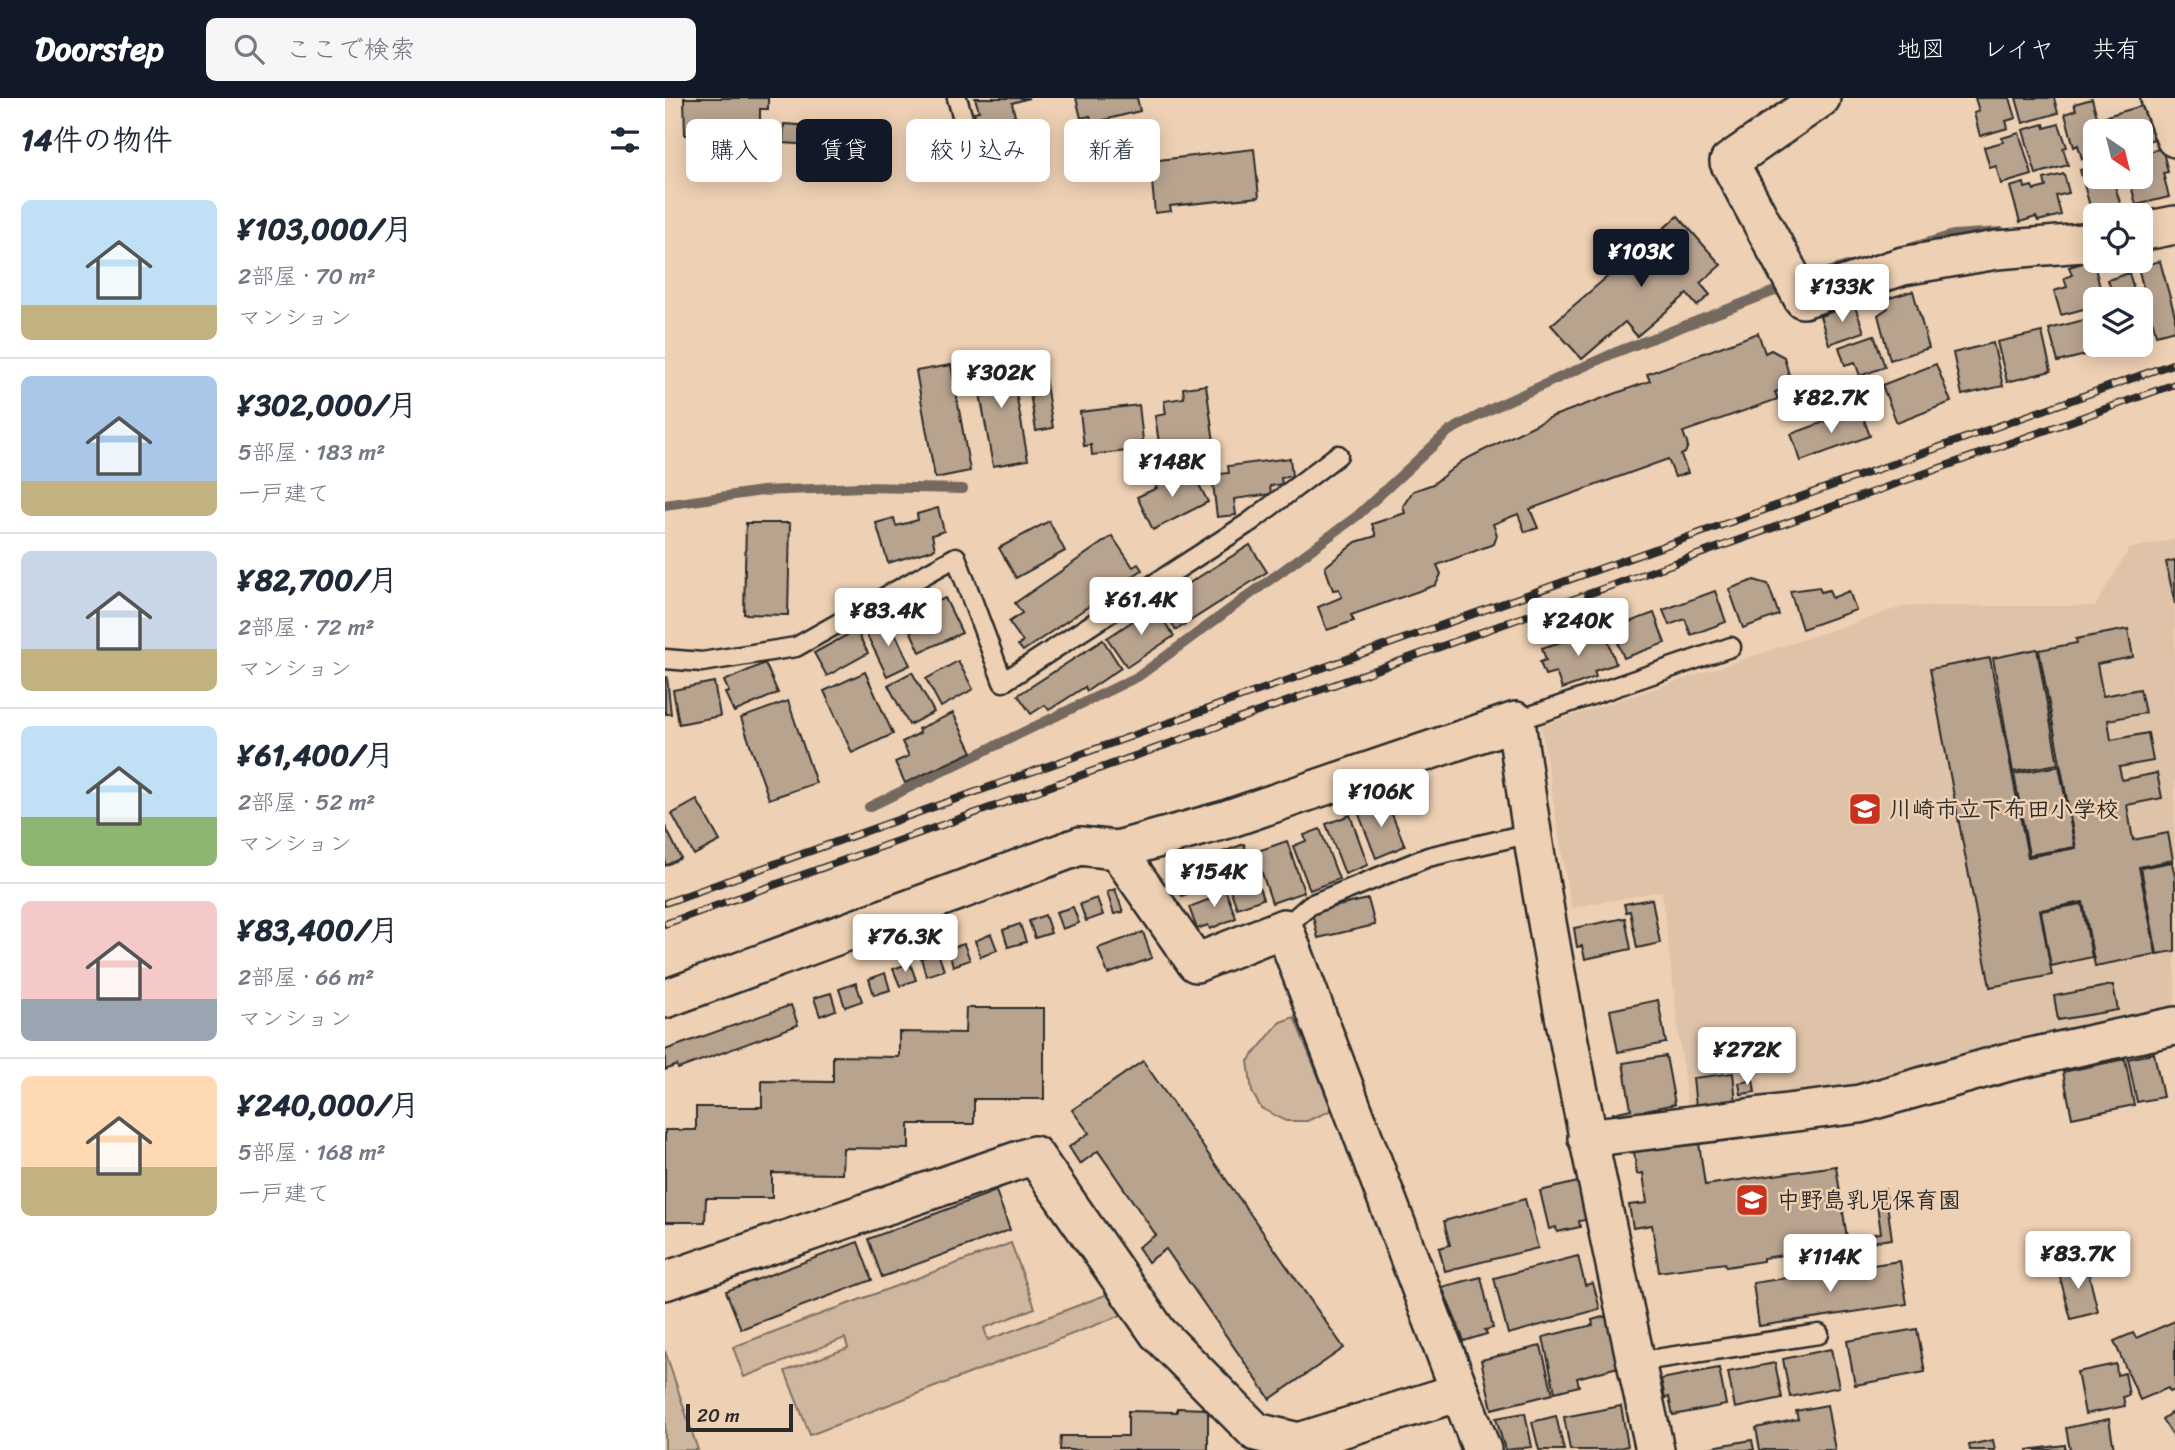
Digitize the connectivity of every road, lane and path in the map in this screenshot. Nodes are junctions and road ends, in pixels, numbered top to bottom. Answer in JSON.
{"nodes":[{"id":1,"x":957,"y":98,"type":"edge"},
{"id":2,"x":1821,"y":98,"type":"edge"},
{"id":3,"x":2160,"y":98,"type":"edge"},
{"id":4,"x":963,"y":119,"type":"edge"},
{"id":5,"x":2175,"y":138,"type":"edge"},
{"id":6,"x":2175,"y":225,"type":"edge"},
{"id":7,"x":2153,"y":229,"type":"edge"},
{"id":8,"x":2083,"y":243,"type":"edge"},
{"id":9,"x":1338,"y":456,"type":"dead end"},
{"id":10,"x":1731,"y":647,"type":"dead end"},
{"id":11,"x":665,"y":659,"type":"edge"},
{"id":12,"x":1516,"y":721,"type":"junction"},
{"id":13,"x":1531,"y":833,"type":"junction"},
{"id":14,"x":1117,"y":849,"type":"junction"},
{"id":15,"x":1283,"y":928,"type":"junction"},
{"id":16,"x":665,"y":999,"type":"edge"},
{"id":17,"x":2175,"y":1026,"type":"edge"},
{"id":18,"x":1587,"y":1138,"type":"junction"},
{"id":19,"x":665,"y":1281,"type":"edge"},
{"id":20,"x":1819,"y":1334,"type":"dead end"},
{"id":21,"x":1636,"y":1362,"type":"junction"},
{"id":22,"x":1460,"y":1392,"type":"junction"},
{"id":23,"x":1482,"y":1450,"type":"edge"},
{"id":24,"x":1655,"y":1450,"type":"edge"}],
"edges":[{"from":1,"to":4,"type":"lane"},
{"from":2,"to":8,"type":"street"},
{"from":3,"to":5,"type":"street"},
{"from":6,"to":7,"type":"street"},
{"from":9,"to":11,"type":"lane"},
{"from":10,"to":12,"type":"lane"},
{"from":12,"to":13,"type":"street"},
{"from":12,"to":14,"type":"street"},
{"from":13,"to":15,"type":"lane"},
{"from":13,"to":18,"type":"street"},
{"from":14,"to":15,"type":"street"},
{"from":14,"to":16,"type":"street"},
{"from":15,"to":22,"type":"street"},
{"from":17,"to":18,"type":"street"},
{"from":18,"to":21,"type":"street"},
{"from":19,"to":22,"type":"street"},
{"from":20,"to":21,"type":"lane"},
{"from":21,"to":24,"type":"street"},
{"from":22,"to":23,"type":"street"}]}
